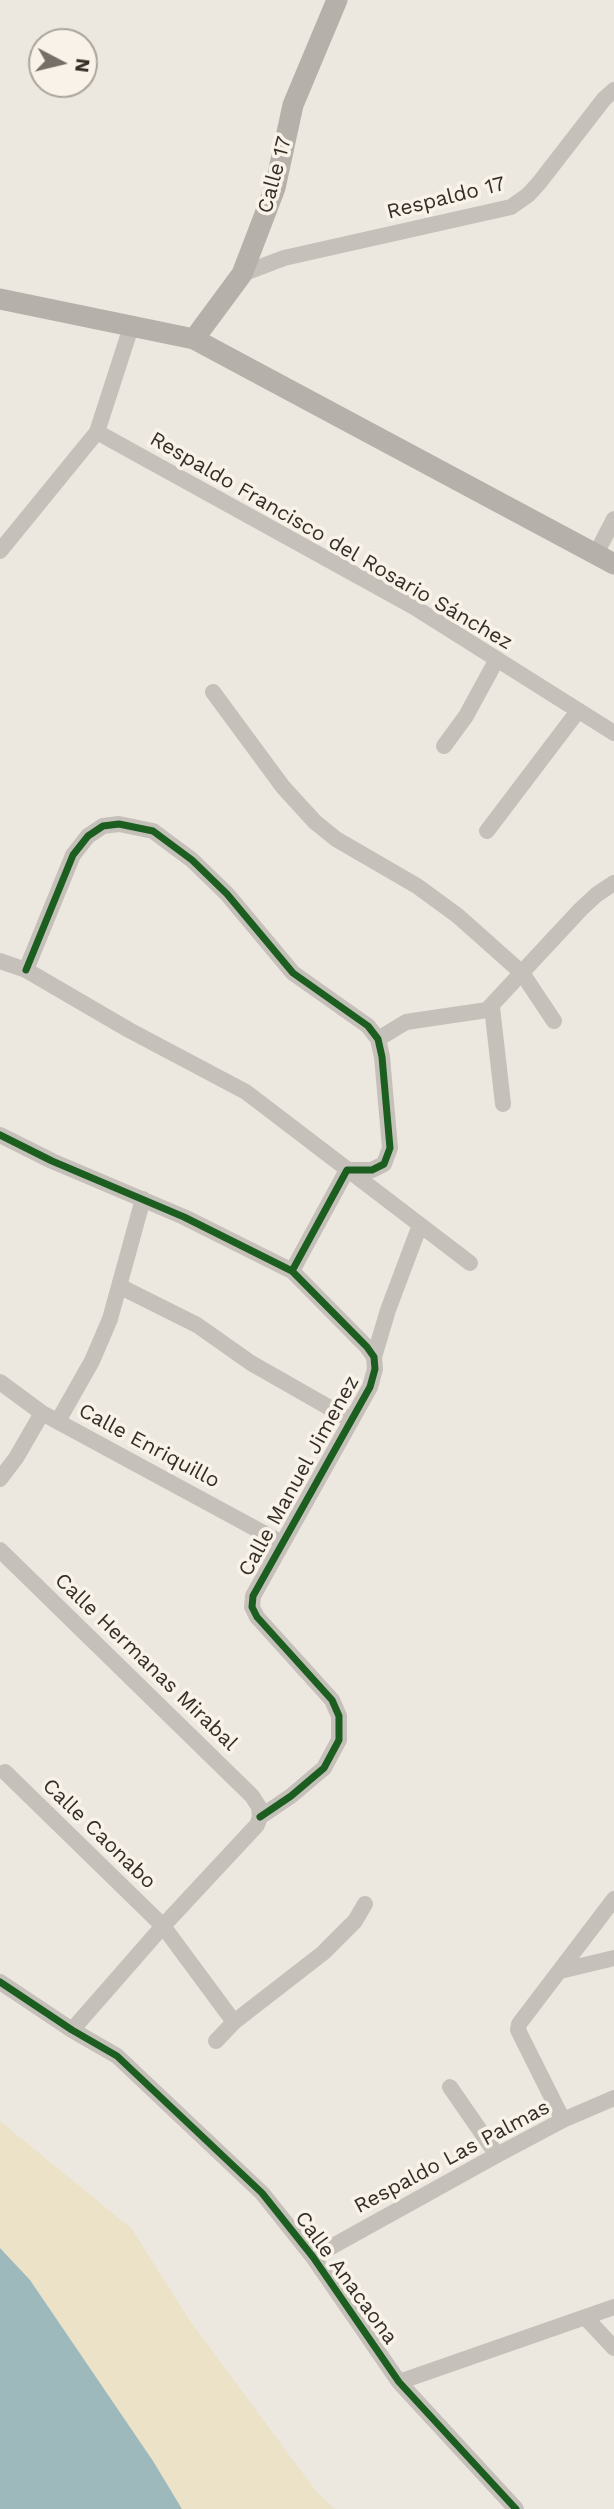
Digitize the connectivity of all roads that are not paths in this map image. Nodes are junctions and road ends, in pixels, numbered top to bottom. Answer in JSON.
{"nodes":[{"id":1,"x":337,"y":0,"type":"edge"},
{"id":2,"x":614,"y":90,"type":"edge"},
{"id":3,"x":242,"y":274,"type":"junction"},
{"id":4,"x":0,"y":299,"type":"edge"},
{"id":5,"x":131,"y":327,"type":"junction"},
{"id":6,"x":194,"y":340,"type":"junction"},
{"id":7,"x":97,"y":432,"type":"junction"},
{"id":8,"x":614,"y":519,"type":"edge"},
{"id":9,"x":0,"y":551,"type":"edge"},
{"id":10,"x":605,"y":559,"type":"edge"},
{"id":11,"x":497,"y":659,"type":"junction"},
{"id":12,"x":213,"y":692,"type":"dead end"},
{"id":13,"x":578,"y":711,"type":"junction"},
{"id":14,"x":614,"y":733,"type":"edge"},
{"id":15,"x":444,"y":746,"type":"dead end"},
{"id":16,"x":487,"y":831,"type":"dead end"},
{"id":17,"x":614,"y":883,"type":"edge"},
{"id":18,"x":0,"y":961,"type":"edge"},
{"id":19,"x":26,"y":970,"type":"junction"},
{"id":20,"x":522,"y":973,"type":"junction"},
{"id":21,"x":492,"y":1007,"type":"junction"},
{"id":22,"x":554,"y":1021,"type":"dead end"},
{"id":23,"x":378,"y":1039,"type":"junction"},
{"id":24,"x":503,"y":1104,"type":"dead end"},
{"id":25,"x":0,"y":1135,"type":"edge"},
{"id":26,"x":347,"y":1170,"type":"junction"},
{"id":27,"x":144,"y":1199,"type":"junction"},
{"id":28,"x":420,"y":1226,"type":"junction"},
{"id":29,"x":470,"y":1262,"type":"dead end"},
{"id":30,"x":292,"y":1270,"type":"junction"},
{"id":31,"x":121,"y":1287,"type":"junction"},
{"id":32,"x":374,"y":1357,"type":"junction"},
{"id":33,"x":0,"y":1382,"type":"edge"},
{"id":34,"x":43,"y":1413,"type":"junction"},
{"id":35,"x":351,"y":1420,"type":"junction"},
{"id":36,"x":58,"y":1422,"type":"junction"},
{"id":37,"x":0,"y":1479,"type":"edge"},
{"id":38,"x":282,"y":1543,"type":"junction"},
{"id":39,"x":0,"y":1550,"type":"edge"},
{"id":40,"x":5,"y":1772,"type":"dead end"},
{"id":41,"x":259,"y":1812,"type":"junction"},
{"id":42,"x":614,"y":1899,"type":"edge"},
{"id":43,"x":365,"y":1903,"type":"dead end"},
{"id":44,"x":163,"y":1926,"type":"junction"},
{"id":45,"x":614,"y":1958,"type":"edge"},
{"id":46,"x":560,"y":1971,"type":"junction"},
{"id":47,"x":0,"y":1982,"type":"edge"},
{"id":48,"x":234,"y":2022,"type":"junction"},
{"id":49,"x":72,"y":2030,"type":"junction"},
{"id":50,"x":216,"y":2041,"type":"dead end"},
{"id":51,"x":450,"y":2087,"type":"dead end"},
{"id":52,"x":614,"y":2098,"type":"edge"},
{"id":53,"x":563,"y":2120,"type":"junction"},
{"id":54,"x":497,"y":2155,"type":"junction"},
{"id":55,"x":313,"y":2257,"type":"junction"},
{"id":56,"x":614,"y":2307,"type":"edge"},
{"id":57,"x":585,"y":2317,"type":"junction"},
{"id":58,"x":614,"y":2348,"type":"edge"},
{"id":59,"x":399,"y":2382,"type":"junction"},
{"id":60,"x":516,"y":2509,"type":"edge"}],
"edges":[{"from":1,"to":3,"type":"main road","name":"Calle 17"},
{"from":2,"to":3,"type":"street","name":"Respaldo 17"},
{"from":3,"to":6,"type":"main road","name":"Calle 17"},
{"from":4,"to":5,"type":"main road"},
{"from":5,"to":6,"type":"main road"},
{"from":5,"to":7,"type":"street"},
{"from":6,"to":10,"type":"main road"},
{"from":7,"to":9,"type":"street"},
{"from":7,"to":11,"type":"street","name":"Respaldo Francisco del Rosario Sánchez"},
{"from":8,"to":10,"type":"street"},
{"from":11,"to":13,"type":"street","name":"Respaldo Francisco del Rosario Sánchez"},
{"from":11,"to":15,"type":"street"},
{"from":12,"to":20,"type":"street"},
{"from":13,"to":14,"type":"street","name":"Respaldo Francisco del Rosario Sánchez"},
{"from":13,"to":16,"type":"street"},
{"from":17,"to":20,"type":"street"},
{"from":18,"to":19,"type":"street"},
{"from":19,"to":23,"type":"street"},
{"from":19,"to":26,"type":"street"},
{"from":20,"to":21,"type":"street"},
{"from":20,"to":22,"type":"street"},
{"from":21,"to":23,"type":"street"},
{"from":21,"to":24,"type":"street"},
{"from":23,"to":26,"type":"street"},
{"from":25,"to":27,"type":"street","name":"Calle Manuel Jimenez"},
{"from":26,"to":28,"type":"street"},
{"from":26,"to":30,"type":"street"},
{"from":27,"to":30,"type":"street","name":"Calle Manuel Jimenez"},
{"from":27,"to":31,"type":"street"},
{"from":28,"to":29,"type":"street"},
{"from":28,"to":32,"type":"street"},
{"from":30,"to":32,"type":"street","name":"Calle Manuel Jimenez"},
{"from":31,"to":35,"type":"street"},
{"from":31,"to":36,"type":"street"},
{"from":32,"to":35,"type":"street","name":"Calle Manuel Jimenez"},
{"from":33,"to":34,"type":"street","name":"Calle Enriquillo"},
{"from":34,"to":36,"type":"street","name":"Calle Enriquillo"},
{"from":34,"to":37,"type":"street"},
{"from":35,"to":38,"type":"street","name":"Calle Manuel Jimenez"},
{"from":36,"to":38,"type":"street","name":"Calle Enriquillo"},
{"from":38,"to":41,"type":"street","name":"Calle Manuel Jimenez"},
{"from":39,"to":41,"type":"street","name":"Calle Hermanas Mirabal"},
{"from":40,"to":44,"type":"street","name":"Calle Caonabo"},
{"from":41,"to":44,"type":"street"},
{"from":42,"to":46,"type":"street"},
{"from":43,"to":48,"type":"street"},
{"from":44,"to":48,"type":"street","name":"Calle Caonabo"},
{"from":44,"to":49,"type":"street"},
{"from":45,"to":46,"type":"street"},
{"from":46,"to":53,"type":"street"},
{"from":47,"to":49,"type":"street","name":"Calle Anacaona"},
{"from":48,"to":50,"type":"street"},
{"from":49,"to":55,"type":"street","name":"Calle Anacaona"},
{"from":51,"to":54,"type":"street"},
{"from":52,"to":53,"type":"street","name":"Respaldo Las Palmas"},
{"from":53,"to":54,"type":"street","name":"Respaldo Las Palmas"},
{"from":54,"to":55,"type":"street","name":"Respaldo Las Palmas"},
{"from":55,"to":59,"type":"street","name":"Calle Anacaona"},
{"from":56,"to":57,"type":"street"},
{"from":57,"to":58,"type":"street"},
{"from":57,"to":59,"type":"street"},
{"from":59,"to":60,"type":"street","name":"Calle Anacaona"}]}
